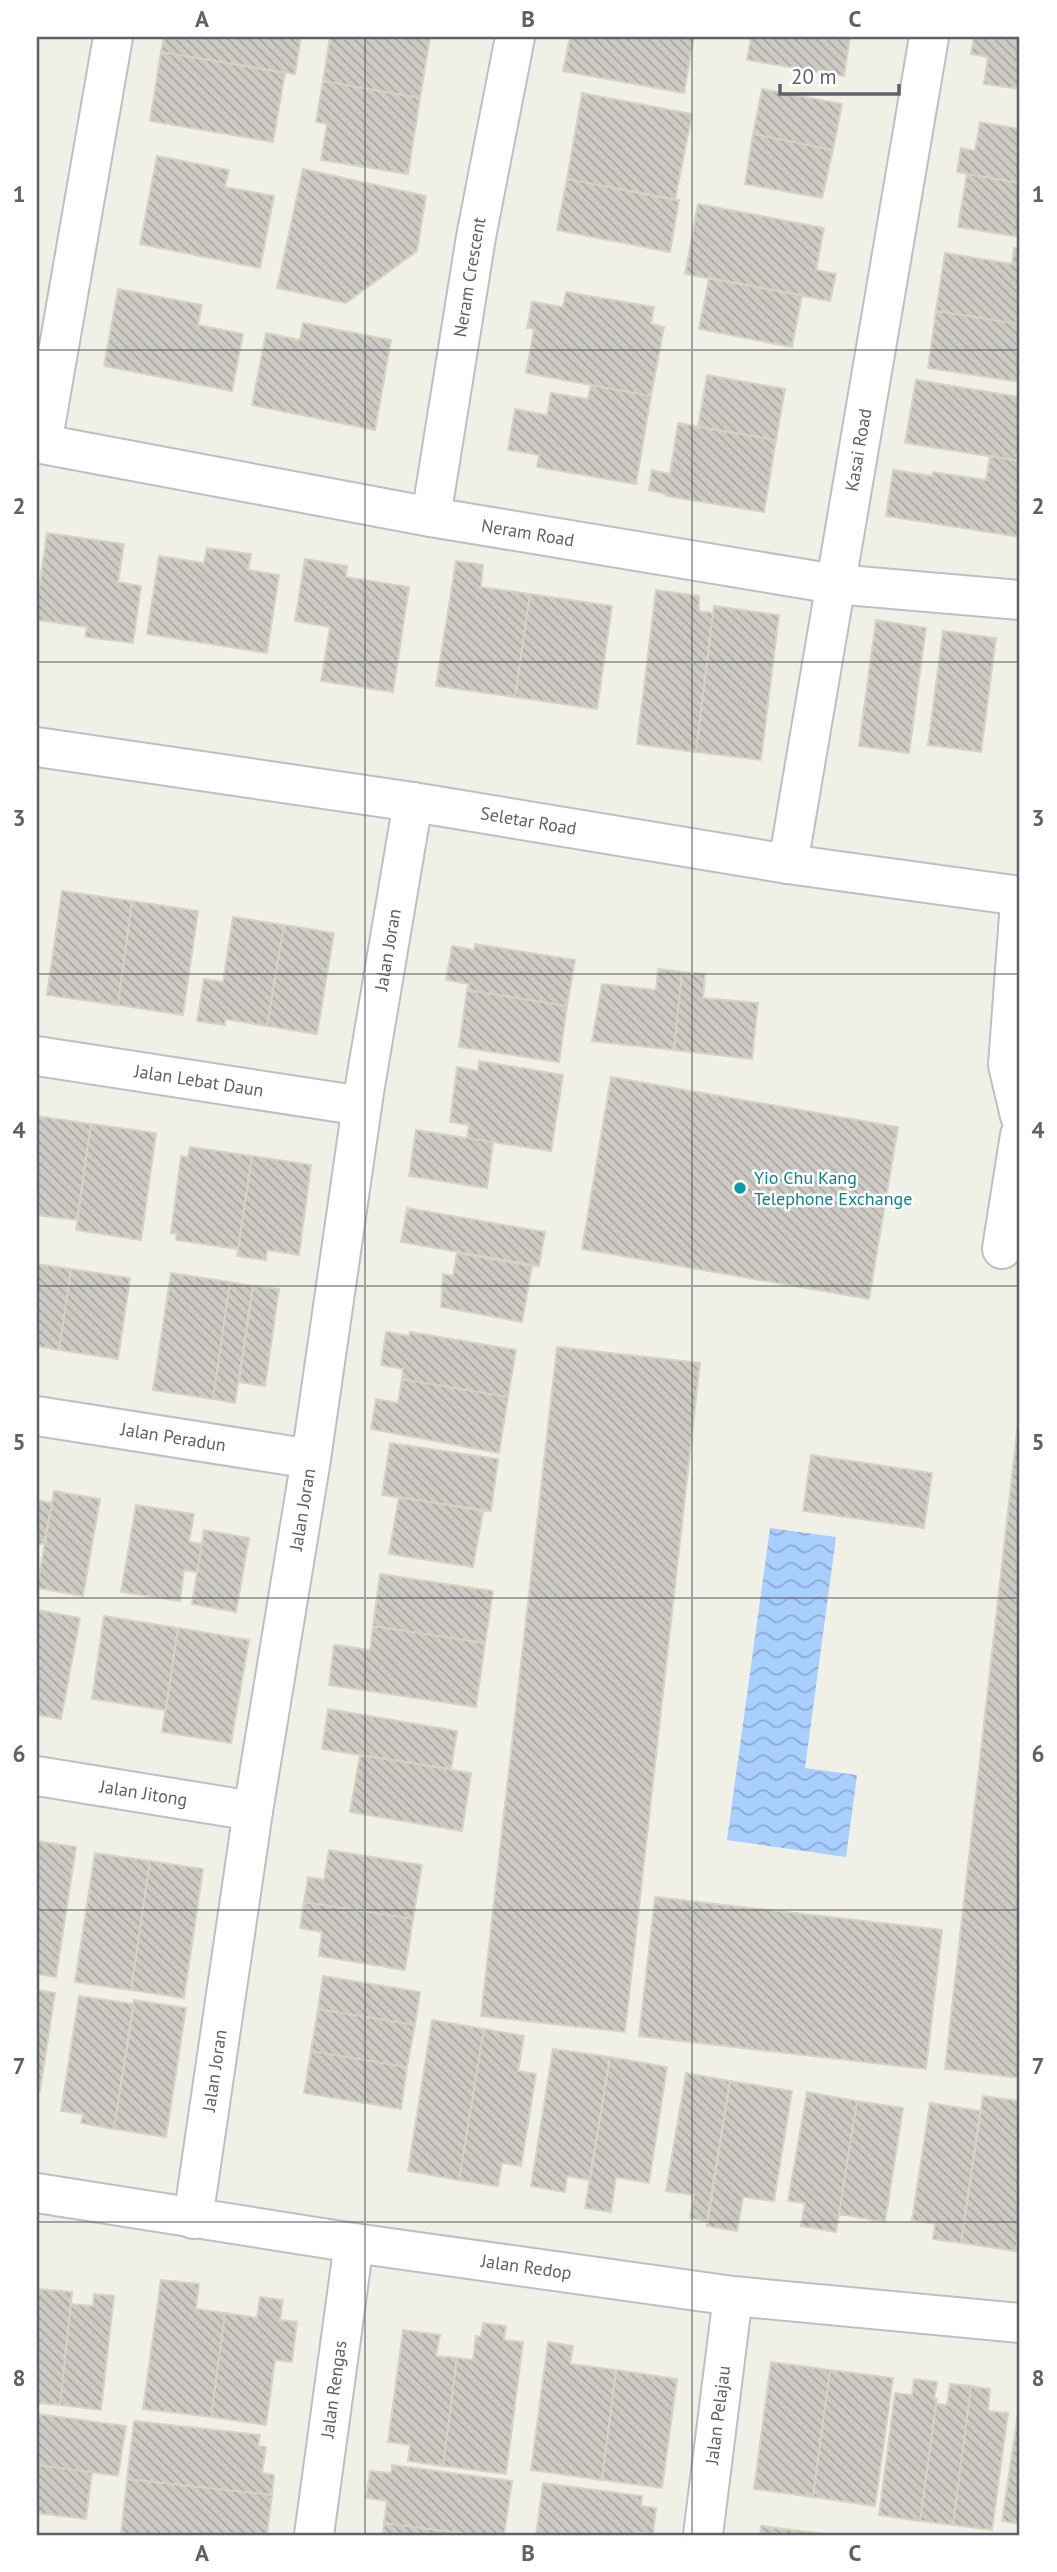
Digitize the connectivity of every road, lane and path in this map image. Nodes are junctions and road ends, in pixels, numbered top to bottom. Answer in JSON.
{"nodes":[{"id":1,"x":113,"y":37,"type":"edge"},
{"id":2,"x":515,"y":37,"type":"edge"},
{"id":3,"x":929,"y":37,"type":"edge"},
{"id":4,"x":40,"y":443,"type":"edge"},
{"id":5,"x":431,"y":517,"type":"junction"},
{"id":6,"x":835,"y":584,"type":"junction"},
{"id":7,"x":1020,"y":600,"type":"edge"},
{"id":8,"x":37,"y":747,"type":"edge"},
{"id":9,"x":413,"y":802,"type":"junction"},
{"id":10,"x":788,"y":864,"type":"junction"},
{"id":11,"x":1020,"y":896,"type":"edge"},
{"id":12,"x":1020,"y":902,"type":"edge"},
{"id":13,"x":37,"y":1056,"type":"edge"},
{"id":14,"x":362,"y":1106,"type":"junction"},
{"id":15,"x":1020,"y":1115,"type":"edge"},
{"id":16,"x":1020,"y":1135,"type":"edge"},
{"id":17,"x":1002,"y":1249,"type":"dead end"},
{"id":18,"x":37,"y":1416,"type":"edge"},
{"id":19,"x":311,"y":1459,"type":"junction"},
{"id":20,"x":37,"y":1776,"type":"edge"},
{"id":21,"x":253,"y":1811,"type":"junction"},
{"id":22,"x":37,"y":2193,"type":"edge"},
{"id":23,"x":193,"y":2219,"type":"junction"},
{"id":24,"x":354,"y":2243,"type":"junction"},
{"id":25,"x":733,"y":2296,"type":"junction"},
{"id":26,"x":1020,"y":2323,"type":"edge"},
{"id":27,"x":314,"y":2535,"type":"edge"},
{"id":28,"x":703,"y":2535,"type":"edge"}],
"edges":[{"from":1,"to":4,"type":"street"},
{"from":2,"to":5,"type":"street","name":"Neram Crescent"},
{"from":3,"to":6,"type":"street","name":"Kasai Road"},
{"from":4,"to":5,"type":"street","name":"Neram Road"},
{"from":5,"to":6,"type":"street","name":"Neram Road"},
{"from":6,"to":7,"type":"street","name":"Neram Road"},
{"from":6,"to":10,"type":"street","name":"Kasai Road"},
{"from":8,"to":9,"type":"street","name":"Seletar Road"},
{"from":9,"to":10,"type":"street","name":"Seletar Road"},
{"from":9,"to":14,"type":"street","name":"Jalan Joran"},
{"from":10,"to":11,"type":"street","name":"Seletar Road"},
{"from":12,"to":15,"type":"street"},
{"from":13,"to":14,"type":"street","name":"Jalan Lebat Daun"},
{"from":14,"to":19,"type":"street","name":"Jalan Joran"},
{"from":16,"to":17,"type":"street"},
{"from":18,"to":19,"type":"street","name":"Jalan Peradun"},
{"from":19,"to":21,"type":"street","name":"Jalan Joran"},
{"from":20,"to":21,"type":"street","name":"Jalan Jitong"},
{"from":21,"to":23,"type":"street","name":"Jalan Joran"},
{"from":22,"to":23,"type":"street","name":"Jalan Redop"},
{"from":23,"to":24,"type":"street","name":"Jalan Redop"},
{"from":24,"to":25,"type":"street","name":"Jalan Redop"},
{"from":24,"to":27,"type":"street","name":"Jalan Rengas"},
{"from":25,"to":26,"type":"street","name":"Jalan Redop"},
{"from":25,"to":28,"type":"street","name":"Jalan Pelajau"}]}
